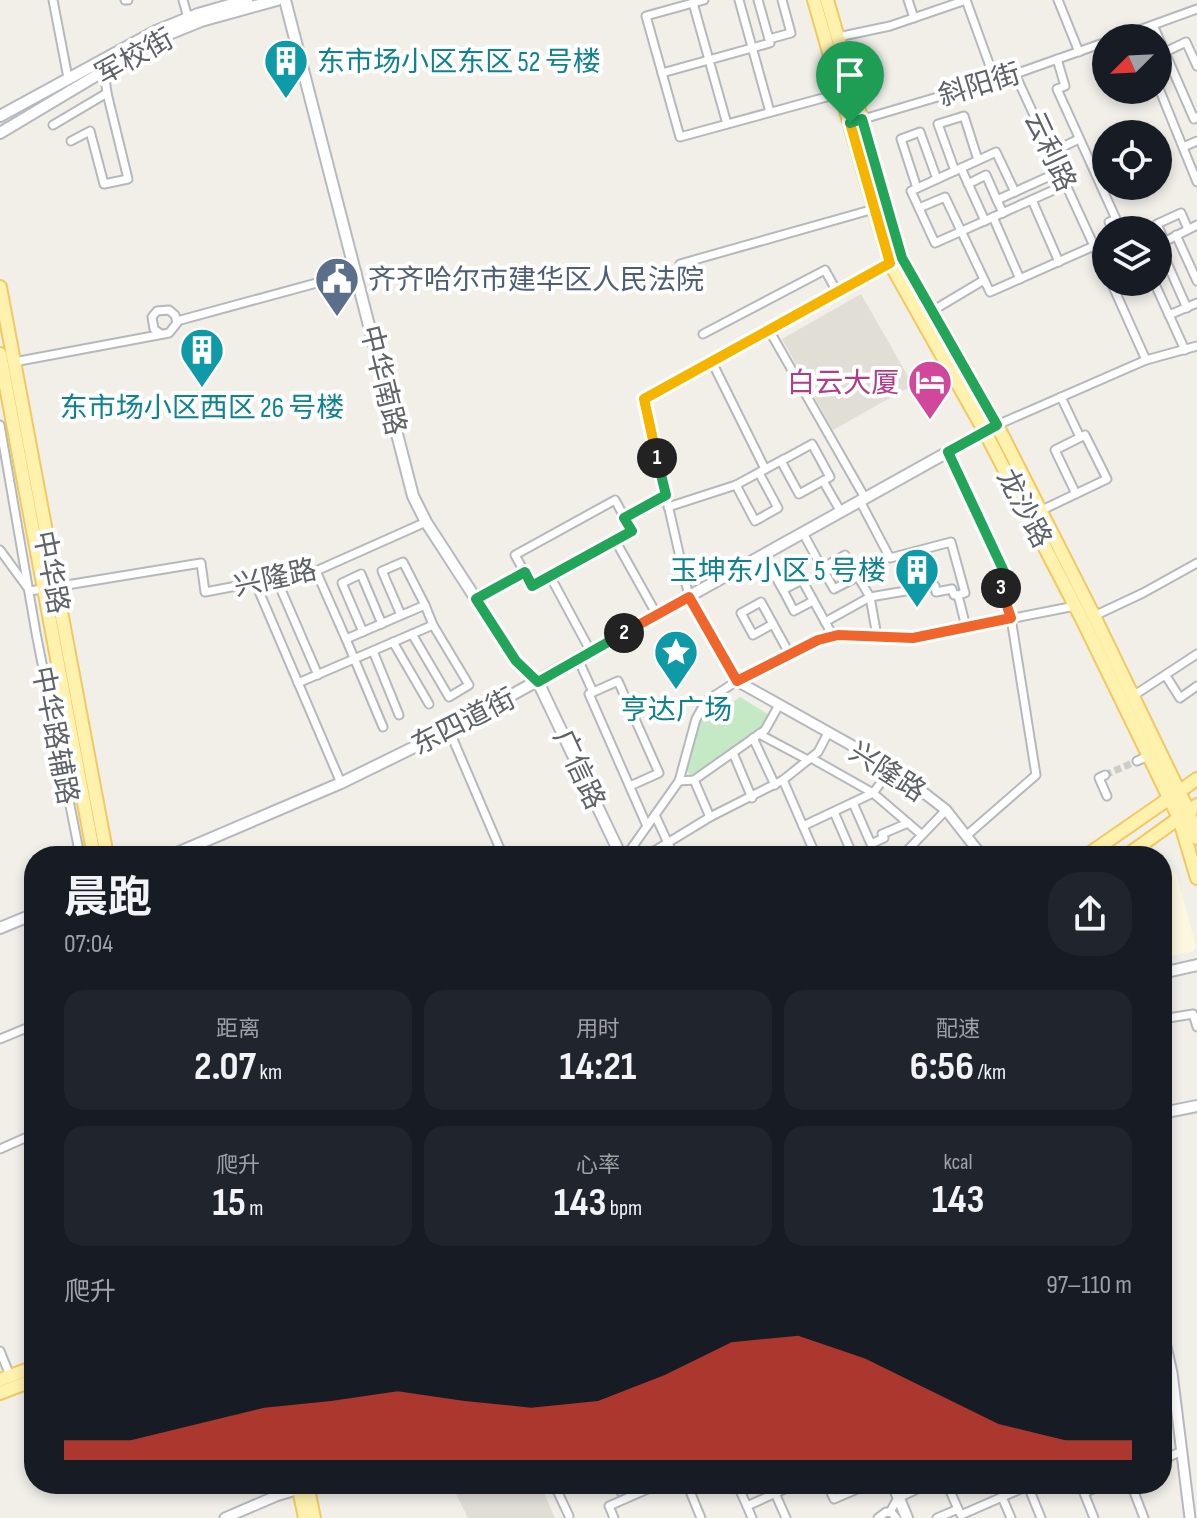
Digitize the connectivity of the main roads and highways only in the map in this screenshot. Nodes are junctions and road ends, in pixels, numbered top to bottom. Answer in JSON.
{"nodes":[{"id":1,"x":247,"y":0,"type":"edge"},
{"id":2,"x":277,"y":0,"type":"edge"},
{"id":3,"x":285,"y":0,"type":"edge"},
{"id":4,"x":814,"y":0,"type":"edge"},
{"id":5,"x":827,"y":0,"type":"edge"},
{"id":6,"x":0,"y":116,"type":"edge"},
{"id":7,"x":856,"y":121,"type":"junction"},
{"id":8,"x":0,"y":133,"type":"edge"},
{"id":9,"x":896,"y":260,"type":"junction"},
{"id":10,"x":0,"y":287,"type":"edge"},
{"id":11,"x":0,"y":354,"type":"edge"},
{"id":12,"x":991,"y":429,"type":"junction"},
{"id":13,"x":50,"y":589,"type":"junction"},
{"id":14,"x":538,"y":682,"type":"junction"},
{"id":15,"x":1197,"y":779,"type":"edge"},
{"id":16,"x":1173,"y":794,"type":"junction"},
{"id":17,"x":1188,"y":811,"type":"edge"},
{"id":18,"x":1197,"y":838,"type":"edge"},
{"id":19,"x":92,"y":846,"type":"edge"},
{"id":20,"x":105,"y":846,"type":"edge"},
{"id":21,"x":193,"y":846,"type":"edge"},
{"id":22,"x":619,"y":846,"type":"edge"},
{"id":23,"x":1100,"y":846,"type":"edge"},
{"id":24,"x":1140,"y":846,"type":"edge"},
{"id":25,"x":1197,"y":878,"type":"edge"},
{"id":26,"x":24,"y":918,"type":"edge"},
{"id":27,"x":0,"y":928,"type":"edge"},
{"id":28,"x":1197,"y":965,"type":"edge"},
{"id":29,"x":1172,"y":971,"type":"edge"},
{"id":30,"x":1197,"y":1106,"type":"edge"},
{"id":31,"x":1172,"y":1111,"type":"edge"},
{"id":32,"x":8,"y":1381,"type":"edge"},
{"id":33,"x":0,"y":1393,"type":"edge"},
{"id":34,"x":306,"y":1494,"type":"edge"},
{"id":35,"x":308,"y":1494,"type":"edge"},
{"id":36,"x":897,"y":1494,"type":"edge"},
{"id":37,"x":305,"y":1518,"type":"edge"},
{"id":38,"x":314,"y":1518,"type":"edge"},
{"id":39,"x":907,"y":1518,"type":"edge"}],
"edges":[{"from":1,"to":6,"type":"main road","name":"军校街"},
{"from":2,"to":8,"type":"main road","name":"军校街"},
{"from":3,"to":14,"type":"main road","name":"中华南路"},
{"from":4,"to":7,"type":"main road","name":"龙沙路"},
{"from":5,"to":7,"type":"main road","name":"龙沙路"},
{"from":7,"to":9,"type":"main road","name":"龙沙路"},
{"from":7,"to":9,"type":"main road","name":"龙沙路"},
{"from":9,"to":12,"type":"main road","name":"龙沙路"},
{"from":9,"to":12,"type":"main road","name":"龙沙路"},
{"from":10,"to":13,"type":"main road","name":"中华路"},
{"from":11,"to":13,"type":"main road","name":"中华路"},
{"from":12,"to":14,"type":"main road","name":"东四道街"},
{"from":12,"to":16,"type":"main road","name":"龙沙路"},
{"from":12,"to":16,"type":"main road","name":"龙沙路"},
{"from":13,"to":19,"type":"main road","name":"中华路"},
{"from":13,"to":20,"type":"main road","name":"中华路"},
{"from":14,"to":21,"type":"main road","name":"东四道街"},
{"from":14,"to":22,"type":"main road","name":"广信路"},
{"from":15,"to":16,"type":"main road"},
{"from":16,"to":17,"type":"main road","name":"龙沙路"},
{"from":16,"to":23,"type":"main road"},
{"from":17,"to":18,"type":"main road","name":"龙沙路"},
{"from":17,"to":24,"type":"main road"},
{"from":17,"to":25,"type":"main road","name":"龙沙路"},
{"from":26,"to":27,"type":"main road"},
{"from":28,"to":29,"type":"main road"},
{"from":30,"to":31,"type":"main road"},
{"from":32,"to":33,"type":"main road"},
{"from":34,"to":37,"type":"main road"},
{"from":35,"to":38,"type":"main road"},
{"from":36,"to":39,"type":"main road"}]}
